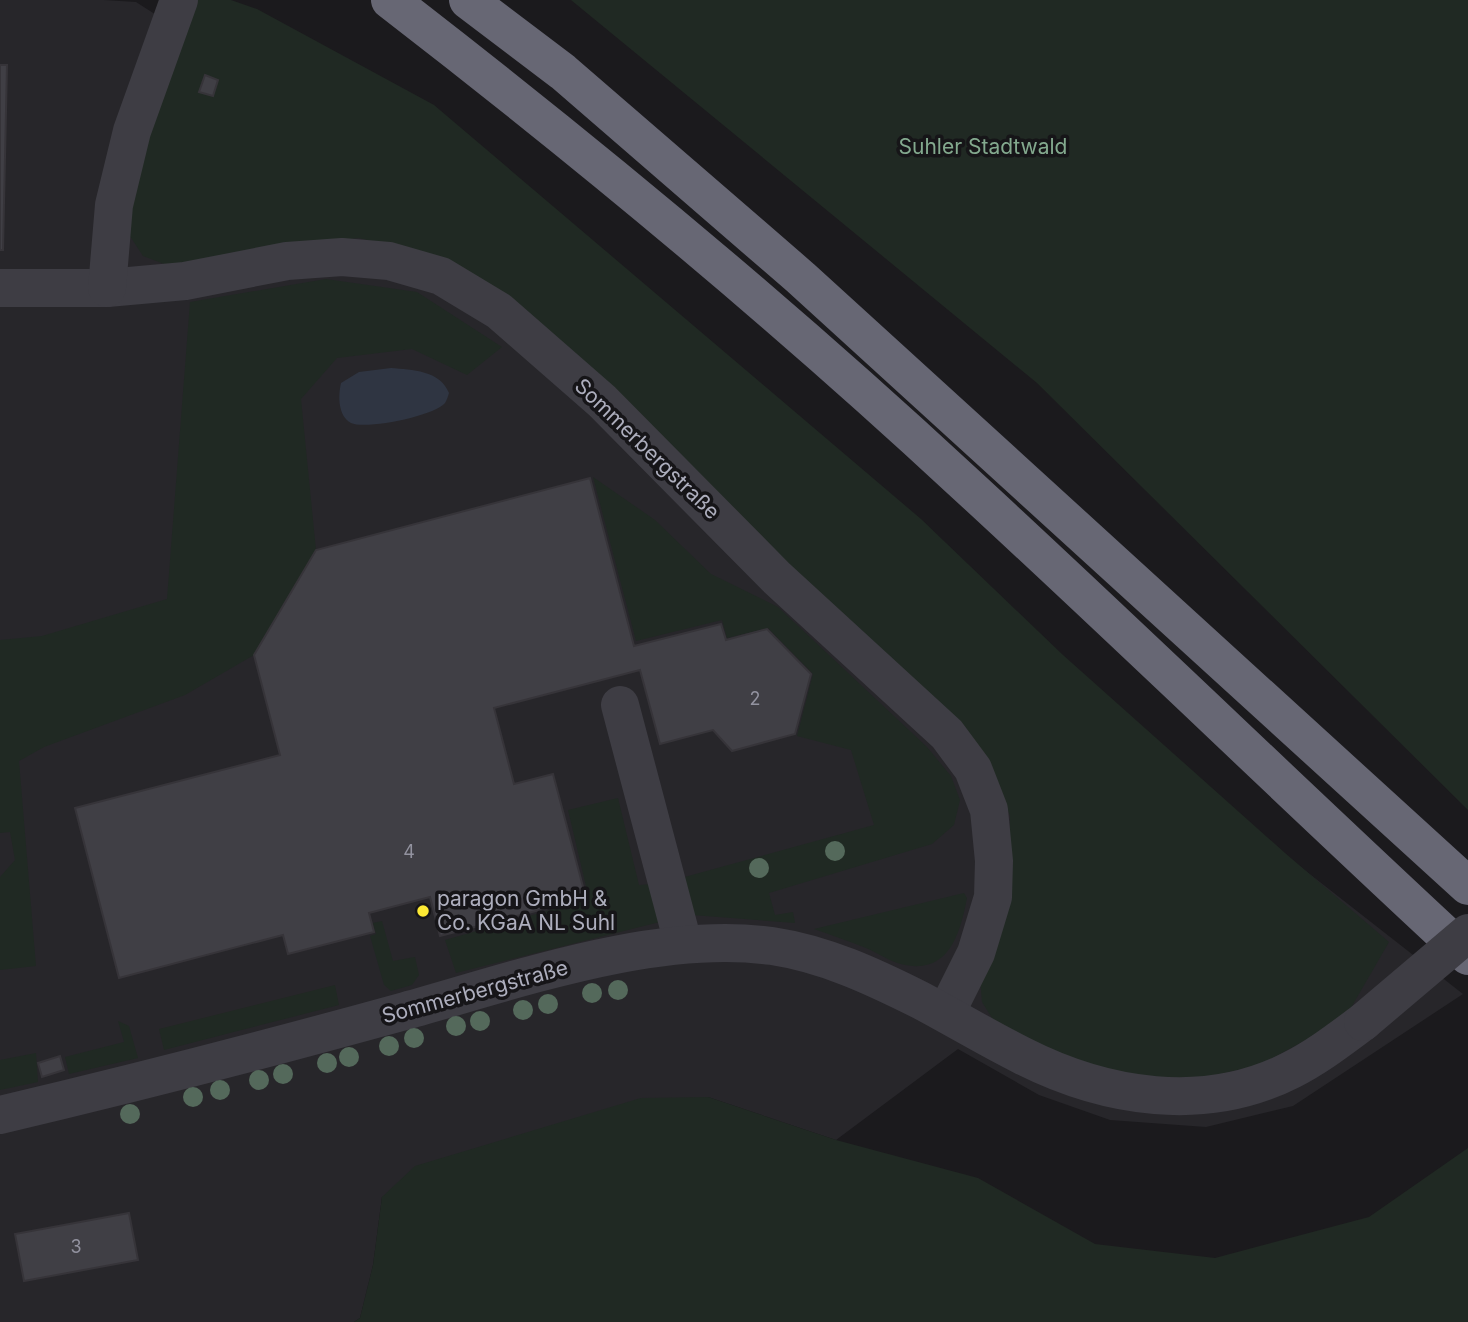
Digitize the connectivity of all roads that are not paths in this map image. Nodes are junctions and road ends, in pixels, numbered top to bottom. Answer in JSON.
{"nodes":[{"id":1,"x":179,"y":0,"type":"edge"},
{"id":2,"x":390,"y":0,"type":"edge"},
{"id":3,"x":468,"y":0,"type":"edge"},
{"id":4,"x":0,"y":288,"type":"edge"},
{"id":5,"x":107,"y":288,"type":"junction"},
{"id":6,"x":620,"y":705,"type":"dead end"},
{"id":7,"x":1468,"y":886,"type":"edge"},
{"id":8,"x":1468,"y":933,"type":"edge"},
{"id":9,"x":683,"y":943,"type":"junction"},
{"id":10,"x":1468,"y":956,"type":"edge"},
{"id":11,"x":946,"y":1013,"type":"junction"},
{"id":12,"x":0,"y":1115,"type":"edge"}],
"edges":[{"from":1,"to":5,"type":"street"},
{"from":2,"to":10,"type":"highway"},
{"from":3,"to":7,"type":"highway"},
{"from":4,"to":5,"type":"street","name":"Sommerbergstraße"},
{"from":5,"to":11,"type":"street","name":"Sommerbergstraße"},
{"from":6,"to":9,"type":"street"},
{"from":8,"to":11,"type":"street","name":"Sommerbergstraße","bridge":true},
{"from":9,"to":11,"type":"street","name":"Sommerbergstraße"},
{"from":9,"to":12,"type":"street","name":"Sommerbergstraße"}]}
